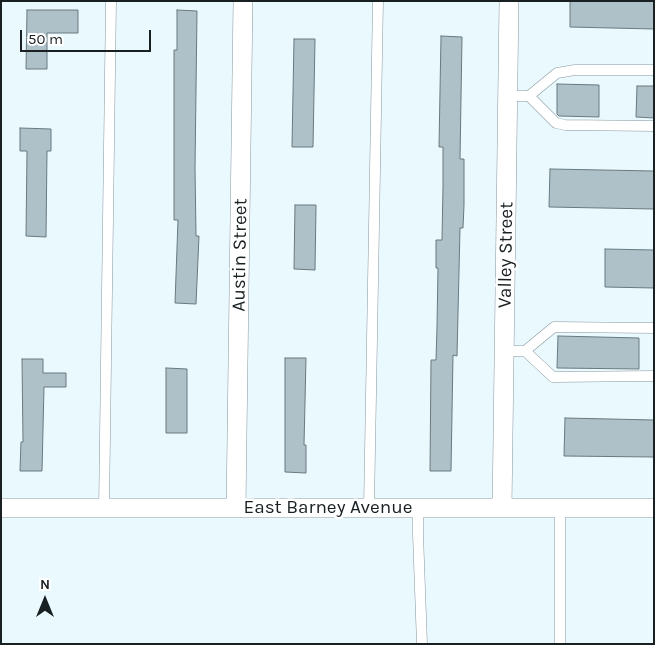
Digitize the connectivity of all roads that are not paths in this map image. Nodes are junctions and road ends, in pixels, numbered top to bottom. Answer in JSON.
{"nodes":[{"id":1,"x":111,"y":1,"type":"edge"},
{"id":2,"x":243,"y":1,"type":"edge"},
{"id":3,"x":378,"y":1,"type":"edge"},
{"id":4,"x":509,"y":1,"type":"edge"},
{"id":5,"x":654,"y":70,"type":"edge"},
{"id":6,"x":508,"y":96,"type":"junction"},
{"id":7,"x":529,"y":96,"type":"junction"},
{"id":8,"x":654,"y":126,"type":"edge"},
{"id":9,"x":654,"y":328,"type":"edge"},
{"id":10,"x":504,"y":351,"type":"junction"},
{"id":11,"x":525,"y":352,"type":"junction"},
{"id":12,"x":654,"y":376,"type":"edge"},
{"id":13,"x":1,"y":508,"type":"edge"},
{"id":14,"x":104,"y":508,"type":"junction"},
{"id":15,"x":236,"y":508,"type":"junction"},
{"id":16,"x":369,"y":508,"type":"junction"},
{"id":17,"x":418,"y":508,"type":"junction"},
{"id":18,"x":502,"y":508,"type":"junction"},
{"id":19,"x":560,"y":508,"type":"junction"},
{"id":20,"x":654,"y":508,"type":"edge"},
{"id":21,"x":422,"y":644,"type":"edge"},
{"id":22,"x":560,"y":644,"type":"edge"}],
"edges":[{"from":1,"to":14,"type":"lane"},
{"from":2,"to":15,"type":"street","name":"Austin Street"},
{"from":3,"to":16,"type":"lane"},
{"from":4,"to":6,"type":"street","name":"Valley Street"},
{"from":5,"to":7,"type":"lane"},
{"from":6,"to":7,"type":"lane"},
{"from":6,"to":10,"type":"street","name":"Valley Street"},
{"from":7,"to":8,"type":"lane"},
{"from":9,"to":11,"type":"lane"},
{"from":10,"to":11,"type":"lane"},
{"from":10,"to":18,"type":"street","name":"Valley Street"},
{"from":11,"to":12,"type":"lane"},
{"from":13,"to":14,"type":"street","name":"East Barney Avenue"},
{"from":14,"to":15,"type":"street","name":"East Barney Avenue"},
{"from":15,"to":16,"type":"street","name":"East Barney Avenue"},
{"from":16,"to":17,"type":"street","name":"East Barney Avenue"},
{"from":17,"to":18,"type":"street","name":"East Barney Avenue"},
{"from":17,"to":21,"type":"lane"},
{"from":18,"to":19,"type":"street","name":"East Barney Avenue"},
{"from":19,"to":20,"type":"street","name":"East Barney Avenue"},
{"from":19,"to":22,"type":"lane"}]}
